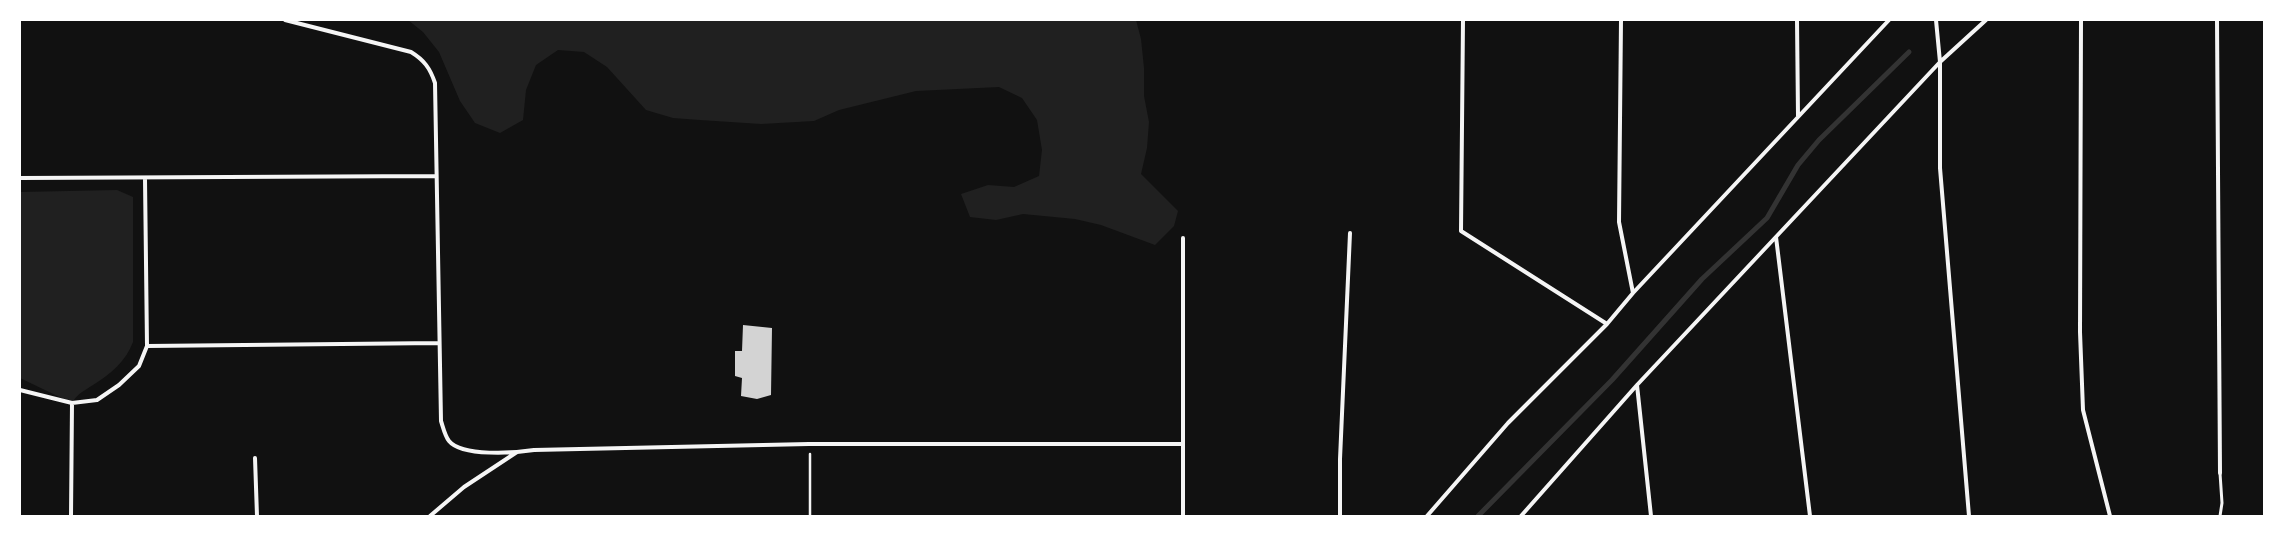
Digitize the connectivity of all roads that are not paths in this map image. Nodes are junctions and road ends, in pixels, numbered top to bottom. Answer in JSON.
{"nodes":[{"id":1,"x":285,"y":20,"type":"edge"},
{"id":2,"x":1463,"y":20,"type":"edge"},
{"id":3,"x":1621,"y":20,"type":"edge"},
{"id":4,"x":1797,"y":20,"type":"edge"},
{"id":5,"x":1889,"y":20,"type":"edge"},
{"id":6,"x":1936,"y":20,"type":"edge"},
{"id":7,"x":1986,"y":20,"type":"edge"},
{"id":8,"x":2081,"y":20,"type":"edge"},
{"id":9,"x":2217,"y":20,"type":"edge"},
{"id":10,"x":1940,"y":62,"type":"junction"},
{"id":11,"x":1798,"y":116,"type":"junction"},
{"id":12,"x":435,"y":176,"type":"junction"},
{"id":13,"x":20,"y":178,"type":"edge"},
{"id":14,"x":145,"y":179,"type":"junction"},
{"id":15,"x":1350,"y":233,"type":"dead end"},
{"id":16,"x":1776,"y":237,"type":"junction"},
{"id":17,"x":1183,"y":238,"type":"dead end"},
{"id":18,"x":1632,"y":293,"type":"junction"},
{"id":19,"x":1607,"y":324,"type":"junction"},
{"id":20,"x":439,"y":343,"type":"junction"},
{"id":21,"x":147,"y":346,"type":"junction"},
{"id":22,"x":1637,"y":385,"type":"junction"},
{"id":23,"x":20,"y":390,"type":"edge"},
{"id":24,"x":72,"y":403,"type":"junction"},
{"id":25,"x":1183,"y":444,"type":"junction"},
{"id":26,"x":518,"y":452,"type":"junction"},
{"id":27,"x":255,"y":458,"type":"dead end"},
{"id":28,"x":2220,"y":473,"type":"joint"},
{"id":29,"x":71,"y":516,"type":"edge"},
{"id":30,"x":257,"y":516,"type":"edge"},
{"id":31,"x":430,"y":516,"type":"edge"},
{"id":32,"x":1183,"y":516,"type":"edge"},
{"id":33,"x":1340,"y":516,"type":"edge"},
{"id":34,"x":1427,"y":516,"type":"edge"},
{"id":35,"x":1521,"y":516,"type":"edge"},
{"id":36,"x":1651,"y":516,"type":"edge"},
{"id":37,"x":1810,"y":516,"type":"edge"},
{"id":38,"x":1969,"y":516,"type":"edge"},
{"id":39,"x":2110,"y":516,"type":"edge"},
{"id":40,"x":2220,"y":516,"type":"edge"}],
"edges":[{"from":1,"to":12,"type":"street"},
{"from":2,"to":19,"type":"street"},
{"from":3,"to":18,"type":"street"},
{"from":4,"to":11,"type":"street"},
{"from":5,"to":11,"type":"street"},
{"from":6,"to":10,"type":"street"},
{"from":7,"to":10,"type":"street"},
{"from":8,"to":39,"type":"street"},
{"from":9,"to":28,"type":"street"},
{"from":10,"to":16,"type":"street"},
{"from":10,"to":38,"type":"street"},
{"from":11,"to":18,"type":"street"},
{"from":12,"to":14,"type":"street"},
{"from":12,"to":20,"type":"street"},
{"from":13,"to":14,"type":"street"},
{"from":14,"to":21,"type":"street"},
{"from":15,"to":33,"type":"street"},
{"from":16,"to":22,"type":"street"},
{"from":16,"to":37,"type":"street"},
{"from":17,"to":25,"type":"street"},
{"from":18,"to":19,"type":"street"},
{"from":19,"to":34,"type":"street"},
{"from":20,"to":21,"type":"street"},
{"from":20,"to":26,"type":"street"},
{"from":21,"to":24,"type":"street"},
{"from":22,"to":35,"type":"street"},
{"from":22,"to":36,"type":"street"},
{"from":23,"to":24,"type":"street"},
{"from":24,"to":29,"type":"street"},
{"from":25,"to":26,"type":"street"},
{"from":25,"to":32,"type":"street"},
{"from":26,"to":31,"type":"street"},
{"from":27,"to":30,"type":"street"},
{"from":28,"to":40,"type":"lane"}]}
